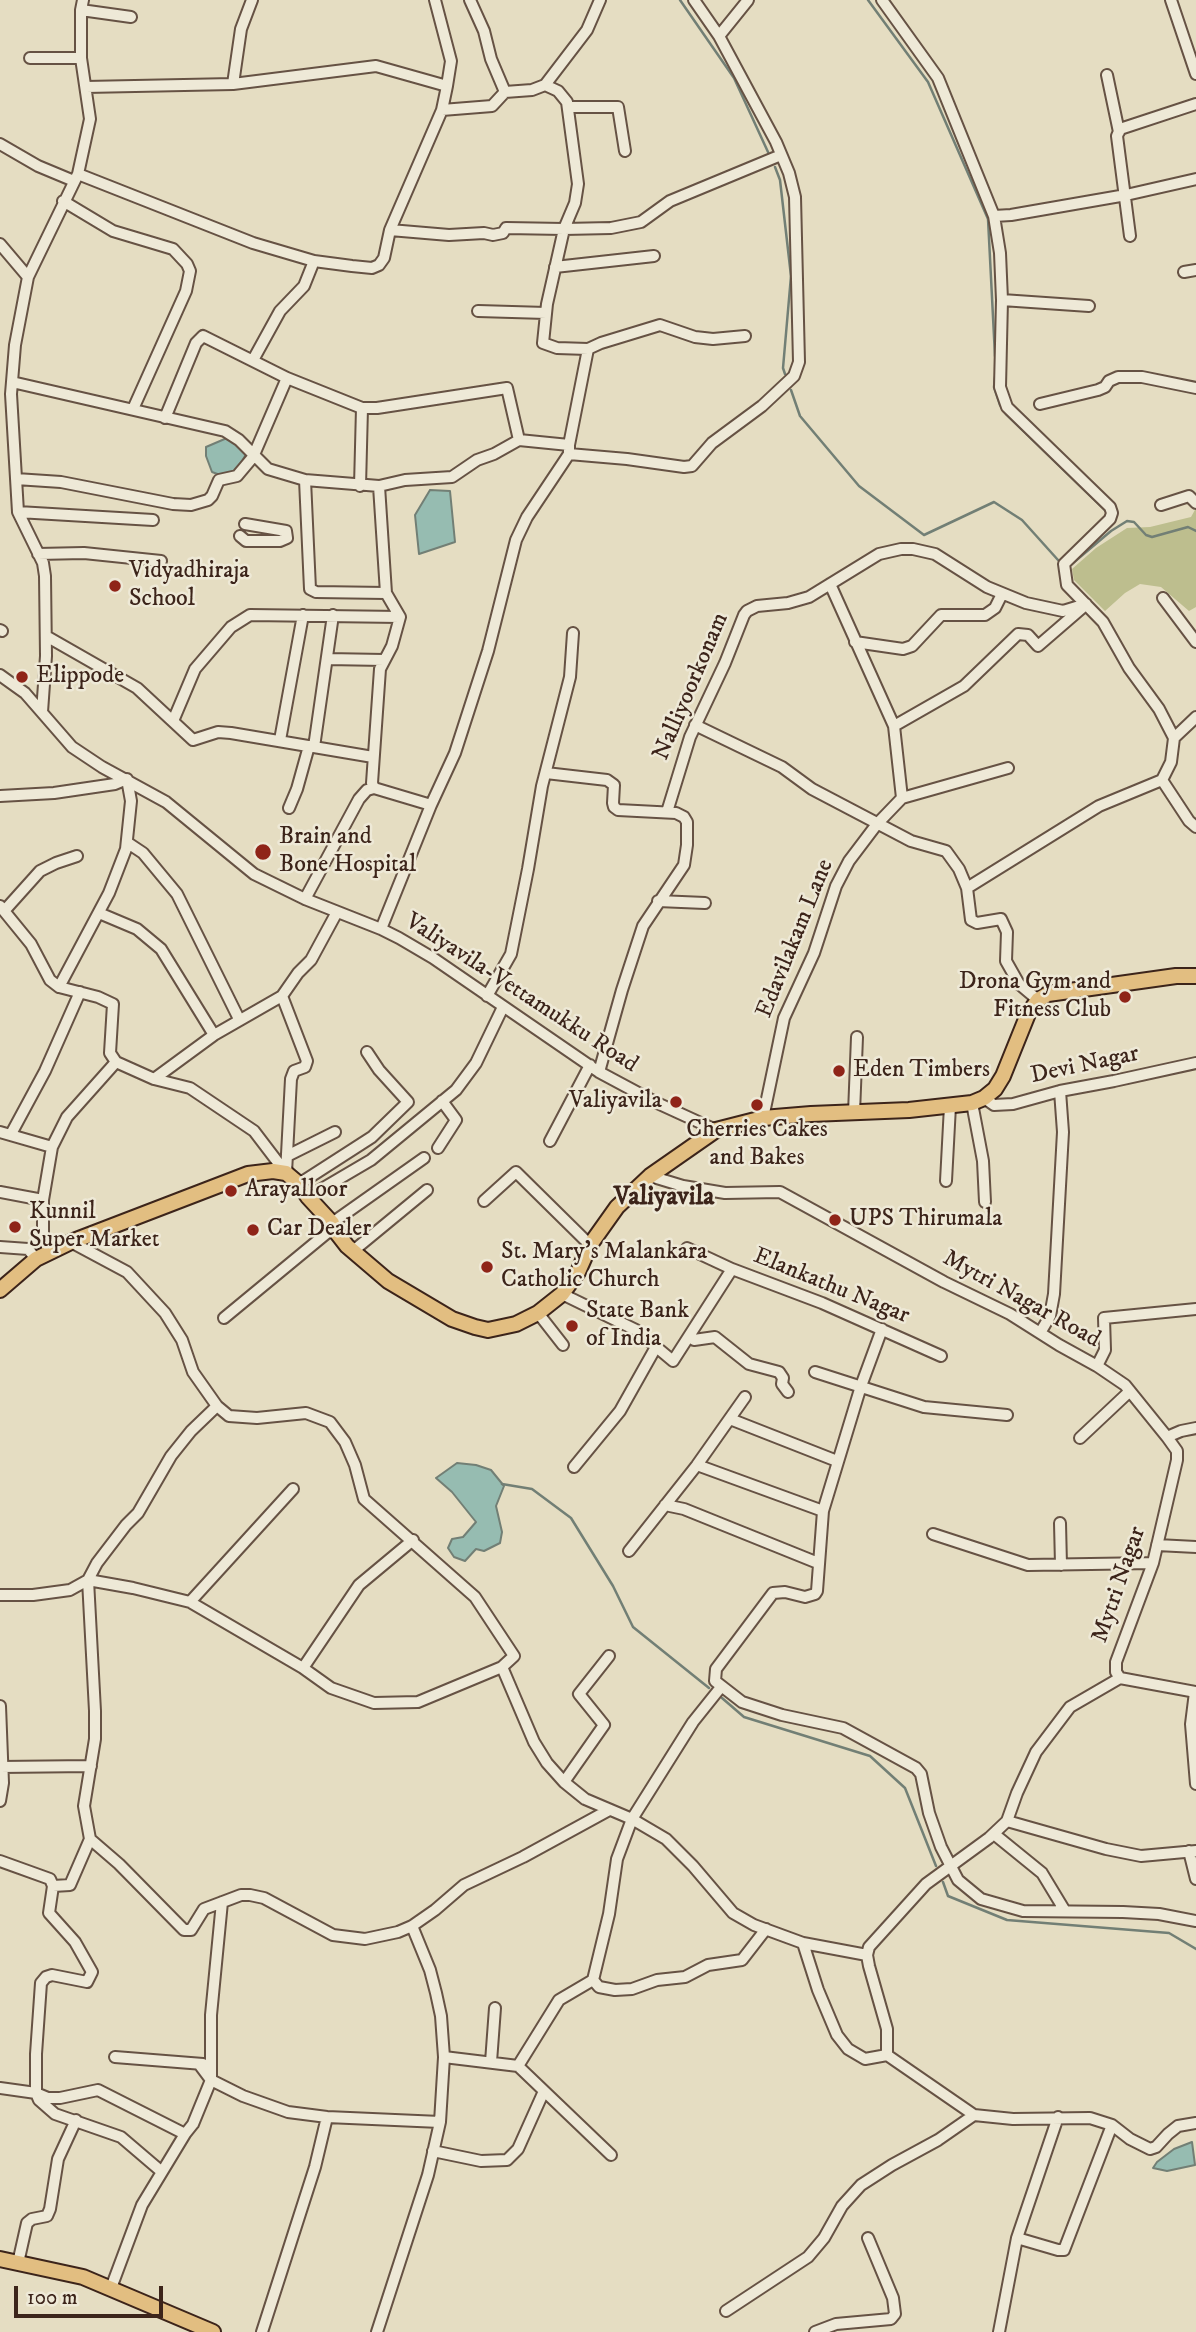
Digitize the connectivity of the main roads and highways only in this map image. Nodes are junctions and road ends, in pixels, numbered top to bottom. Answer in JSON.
{"nodes":[{"id":1,"x":1196,"y":976,"type":"edge"},
{"id":2,"x":0,"y":1290,"type":"edge"},
{"id":3,"x":0,"y":2259,"type":"edge"},
{"id":4,"x":213,"y":2332,"type":"edge"}],
"edges":[{"from":1,"to":2,"type":"main road"},
{"from":3,"to":4,"type":"main road"}]}
